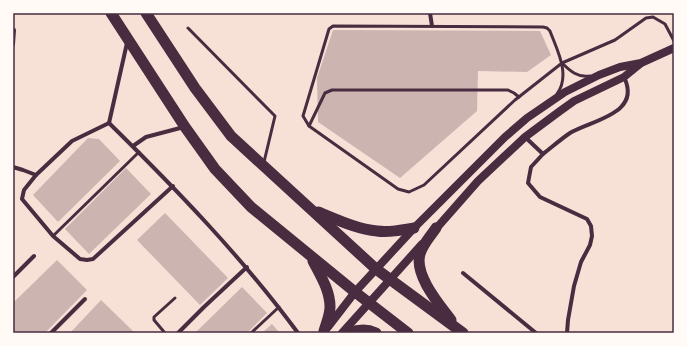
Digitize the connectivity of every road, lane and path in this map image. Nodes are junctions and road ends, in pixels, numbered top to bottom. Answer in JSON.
{"nodes":[{"id":1,"x":111,"y":13,"type":"edge"},
{"id":2,"x":146,"y":13,"type":"edge"},
{"id":3,"x":430,"y":13,"type":"edge"},
{"id":4,"x":432,"y":26,"type":"junction"},
{"id":5,"x":188,"y":28,"type":"dead end"},
{"id":6,"x":14,"y":30,"type":"dead end"},
{"id":7,"x":128,"y":40,"type":"junction"},
{"id":8,"x":674,"y":41,"type":"edge"},
{"id":9,"x":13,"y":44,"type":"edge"},
{"id":10,"x":674,"y":48,"type":"edge"},
{"id":11,"x":562,"y":63,"type":"junction"},
{"id":12,"x":640,"y":63,"type":"junction"},
{"id":13,"x":599,"y":75,"type":"junction"},
{"id":14,"x":624,"y":77,"type":"junction"},
{"id":15,"x":519,"y":97,"type":"junction"},
{"id":16,"x":551,"y":102,"type":"junction"},
{"id":17,"x":109,"y":123,"type":"junction"},
{"id":18,"x":309,"y":126,"type":"junction"},
{"id":19,"x":185,"y":127,"type":"junction"},
{"id":20,"x":525,"y":137,"type":"junction"},
{"id":21,"x":133,"y":146,"type":"junction"},
{"id":22,"x":139,"y":152,"type":"junction"},
{"id":23,"x":543,"y":154,"type":"junction"},
{"id":24,"x":263,"y":166,"type":"junction"},
{"id":25,"x":13,"y":168,"type":"edge"},
{"id":26,"x":36,"y":175,"type":"junction"},
{"id":27,"x":173,"y":186,"type":"junction"},
{"id":28,"x":311,"y":210,"type":"junction"},
{"id":29,"x":414,"y":228,"type":"junction"},
{"id":30,"x":436,"y":228,"type":"junction"},
{"id":31,"x":53,"y":236,"type":"junction"},
{"id":32,"x":34,"y":256,"type":"dead end"},
{"id":33,"x":310,"y":256,"type":"junction"},
{"id":34,"x":247,"y":267,"type":"junction"},
{"id":35,"x":376,"y":269,"type":"junction"},
{"id":36,"x":463,"y":273,"type":"dead end"},
{"id":37,"x":13,"y":277,"type":"edge"},
{"id":38,"x":390,"y":279,"type":"junction"},
{"id":39,"x":355,"y":292,"type":"junction"},
{"id":40,"x":175,"y":298,"type":"dead end"},
{"id":41,"x":85,"y":299,"type":"dead end"},
{"id":42,"x":368,"y":303,"type":"junction"},
{"id":43,"x":279,"y":307,"type":"junction"},
{"id":44,"x":56,"y":329,"type":"junction"},
{"id":45,"x":460,"y":331,"type":"edge"},
{"id":46,"x":323,"y":332,"type":"edge"},
{"id":47,"x":51,"y":333,"type":"edge"},
{"id":48,"x":60,"y":333,"type":"edge"},
{"id":49,"x":165,"y":333,"type":"edge"},
{"id":50,"x":178,"y":333,"type":"edge"},
{"id":51,"x":251,"y":333,"type":"edge"},
{"id":52,"x":298,"y":333,"type":"edge"},
{"id":53,"x":342,"y":333,"type":"edge"},
{"id":54,"x":350,"y":333,"type":"edge"},
{"id":55,"x":376,"y":333,"type":"edge"},
{"id":56,"x":408,"y":333,"type":"edge"},
{"id":57,"x":536,"y":333,"type":"edge"},
{"id":58,"x":567,"y":333,"type":"edge"}],
"edges":[{"from":1,"to":7,"type":"highway"},
{"from":2,"to":24,"type":"highway"},
{"from":3,"to":4,"type":"street"},
{"from":4,"to":11,"type":"lane"},
{"from":4,"to":18,"type":"lane"},
{"from":5,"to":24,"type":"lane"},
{"from":6,"to":9,"type":"street"},
{"from":7,"to":17,"type":"street"},
{"from":7,"to":19,"type":"highway"},
{"from":8,"to":11,"type":"lane"},
{"from":10,"to":12,"type":"main road"},
{"from":11,"to":13,"type":"lane"},
{"from":11,"to":15,"type":"lane"},
{"from":11,"to":16,"type":"lane"},
{"from":12,"to":13,"type":"main road"},
{"from":12,"to":14,"type":"main road"},
{"from":13,"to":16,"type":"main road"},
{"from":14,"to":20,"type":"main road"},
{"from":14,"to":23,"type":"street"},
{"from":15,"to":18,"type":"lane"},
{"from":15,"to":18,"type":"lane"},
{"from":16,"to":29,"type":"main road"},
{"from":17,"to":21,"type":"street"},
{"from":17,"to":26,"type":"street"},
{"from":19,"to":21,"type":"street"},
{"from":19,"to":33,"type":"highway"},
{"from":20,"to":23,"type":"street"},
{"from":20,"to":30,"type":"main road"},
{"from":21,"to":22,"type":"street"},
{"from":22,"to":27,"type":"street"},
{"from":22,"to":31,"type":"lane"},
{"from":23,"to":58,"type":"street"},
{"from":24,"to":28,"type":"highway"},
{"from":25,"to":26,"type":"street"},
{"from":26,"to":31,"type":"street"},
{"from":27,"to":31,"type":"street"},
{"from":27,"to":34,"type":"street"},
{"from":28,"to":29,"type":"highway"},
{"from":28,"to":35,"type":"highway"},
{"from":29,"to":35,"type":"main road"},
{"from":30,"to":38,"type":"main road"},
{"from":30,"to":45,"type":"highway"},
{"from":32,"to":37,"type":"street"},
{"from":33,"to":39,"type":"highway"},
{"from":33,"to":46,"type":"highway"},
{"from":34,"to":43,"type":"street"},
{"from":34,"to":50,"type":"street"},
{"from":35,"to":38,"type":"highway"},
{"from":35,"to":39,"type":"main road"},
{"from":36,"to":57,"type":"street"},
{"from":38,"to":42,"type":"main road"},
{"from":38,"to":45,"type":"highway"},
{"from":39,"to":42,"type":"highway"},
{"from":39,"to":46,"type":"main road"},
{"from":40,"to":49,"type":"lane"},
{"from":41,"to":44,"type":"street"},
{"from":42,"to":53,"type":"main road"},
{"from":42,"to":56,"type":"highway"},
{"from":43,"to":51,"type":"lane"},
{"from":43,"to":52,"type":"street"},
{"from":44,"to":47,"type":"street"},
{"from":44,"to":48,"type":"street"},
{"from":54,"to":55,"type":"highway"}]}
